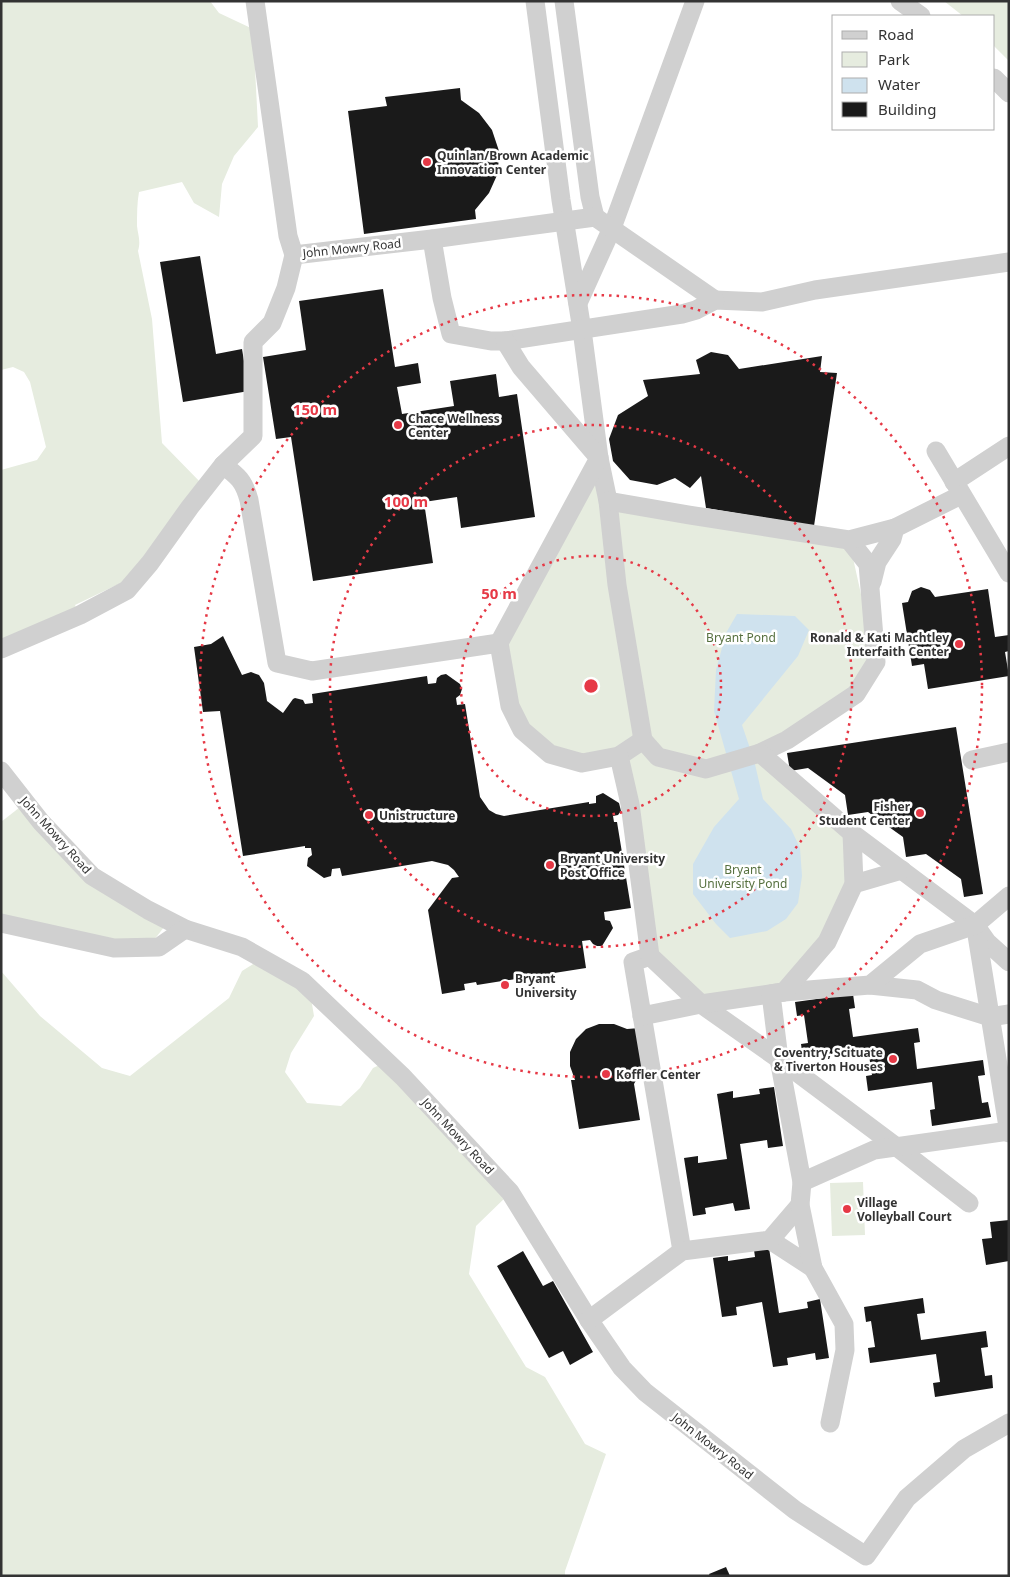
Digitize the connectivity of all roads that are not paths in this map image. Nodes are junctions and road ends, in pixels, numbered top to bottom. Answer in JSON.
{"nodes":[{"id":1,"x":256,"y":1,"type":"edge"},
{"id":2,"x":534,"y":1,"type":"edge"},
{"id":3,"x":564,"y":1,"type":"edge"},
{"id":4,"x":694,"y":1,"type":"edge"},
{"id":5,"x":900,"y":1,"type":"edge"},
{"id":6,"x":920,"y":15,"type":"edge"},
{"id":7,"x":995,"y":79,"type":"edge"},
{"id":8,"x":1009,"y":93,"type":"edge"},
{"id":9,"x":595,"y":217,"type":"junction"},
{"id":10,"x":565,"y":221,"type":"junction"},
{"id":11,"x":612,"y":228,"type":"junction"},
{"id":12,"x":432,"y":240,"type":"junction"},
{"id":13,"x":294,"y":254,"type":"junction"},
{"id":14,"x":1009,"y":262,"type":"edge"},
{"id":15,"x":715,"y":300,"type":"junction"},
{"id":16,"x":578,"y":303,"type":"junction"},
{"id":17,"x":582,"y":330,"type":"junction"},
{"id":18,"x":505,"y":341,"type":"junction"},
{"id":19,"x":1009,"y":446,"type":"edge"},
{"id":20,"x":936,"y":451,"type":"dead end"},
{"id":21,"x":599,"y":458,"type":"junction"},
{"id":22,"x":223,"y":465,"type":"junction"},
{"id":23,"x":958,"y":488,"type":"junction"},
{"id":24,"x":608,"y":501,"type":"junction"},
{"id":25,"x":895,"y":528,"type":"junction"},
{"id":26,"x":849,"y":540,"type":"junction"},
{"id":27,"x":1009,"y":573,"type":"edge"},
{"id":28,"x":871,"y":586,"type":"junction"},
{"id":29,"x":499,"y":643,"type":"junction"},
{"id":30,"x":1,"y":649,"type":"edge"},
{"id":31,"x":643,"y":740,"type":"junction"},
{"id":32,"x":1009,"y":752,"type":"edge"},
{"id":33,"x":760,"y":753,"type":"junction"},
{"id":34,"x":619,"y":756,"type":"junction"},
{"id":35,"x":972,"y":760,"type":"dead end"},
{"id":36,"x":1,"y":771,"type":"edge"},
{"id":37,"x":852,"y":833,"type":"junction"},
{"id":38,"x":902,"y":870,"type":"junction"},
{"id":39,"x":854,"y":884,"type":"junction"},
{"id":40,"x":1009,"y":896,"type":"edge"},
{"id":41,"x":1,"y":924,"type":"edge"},
{"id":42,"x":975,"y":925,"type":"junction"},
{"id":43,"x":184,"y":929,"type":"junction"},
{"id":44,"x":650,"y":956,"type":"junction"},
{"id":45,"x":1009,"y":962,"type":"edge"},
{"id":46,"x":870,"y":985,"type":"junction"},
{"id":47,"x":778,"y":993,"type":"junction"},
{"id":48,"x":701,"y":1004,"type":"junction"},
{"id":49,"x":1009,"y":1014,"type":"edge"},
{"id":50,"x":642,"y":1016,"type":"junction"},
{"id":51,"x":990,"y":1017,"type":"junction"},
{"id":52,"x":779,"y":1059,"type":"junction"},
{"id":53,"x":1009,"y":1132,"type":"edge"},
{"id":54,"x":898,"y":1148,"type":"junction"},
{"id":55,"x":802,"y":1182,"type":"junction"},
{"id":56,"x":969,"y":1203,"type":"dead end"},
{"id":57,"x":800,"y":1205,"type":"junction"},
{"id":58,"x":770,"y":1240,"type":"junction"},
{"id":59,"x":682,"y":1251,"type":"junction"},
{"id":60,"x":813,"y":1268,"type":"junction"},
{"id":61,"x":589,"y":1320,"type":"junction"},
{"id":62,"x":830,"y":1423,"type":"dead end"},
{"id":63,"x":1009,"y":1423,"type":"edge"}],
"edges":[{"from":1,"to":13,"type":"street"},
{"from":2,"to":10,"type":"street"},
{"from":3,"to":9,"type":"street"},
{"from":4,"to":11,"type":"street"},
{"from":5,"to":6,"type":"street"},
{"from":7,"to":8,"type":"street"},
{"from":9,"to":10,"type":"street","name":"John Mowry Road"},
{"from":9,"to":11,"type":"street"},
{"from":10,"to":12,"type":"street","name":"John Mowry Road"},
{"from":10,"to":16,"type":"street"},
{"from":11,"to":15,"type":"street"},
{"from":11,"to":16,"type":"street"},
{"from":12,"to":13,"type":"street","name":"John Mowry Road"},
{"from":12,"to":18,"type":"street"},
{"from":13,"to":22,"type":"street","name":"John Mowry Road"},
{"from":14,"to":15,"type":"street"},
{"from":15,"to":17,"type":"street"},
{"from":16,"to":17,"type":"street"},
{"from":17,"to":18,"type":"street"},
{"from":17,"to":21,"type":"street"},
{"from":18,"to":21,"type":"street"},
{"from":19,"to":23,"type":"street"},
{"from":20,"to":23,"type":"street"},
{"from":21,"to":24,"type":"street"},
{"from":21,"to":29,"type":"street"},
{"from":22,"to":29,"type":"street"},
{"from":22,"to":30,"type":"street","name":"John Mowry Road"},
{"from":23,"to":25,"type":"street"},
{"from":23,"to":27,"type":"street"},
{"from":24,"to":26,"type":"street"},
{"from":24,"to":31,"type":"street"},
{"from":25,"to":26,"type":"street"},
{"from":25,"to":28,"type":"street"},
{"from":26,"to":28,"type":"street"},
{"from":28,"to":33,"type":"street"},
{"from":29,"to":34,"type":"street"},
{"from":31,"to":33,"type":"street"},
{"from":31,"to":34,"type":"street"},
{"from":32,"to":35,"type":"street"},
{"from":33,"to":37,"type":"street"},
{"from":34,"to":44,"type":"street"},
{"from":36,"to":43,"type":"street","name":"John Mowry Road"},
{"from":37,"to":38,"type":"street"},
{"from":37,"to":39,"type":"street"},
{"from":38,"to":39,"type":"street"},
{"from":38,"to":42,"type":"street"},
{"from":39,"to":47,"type":"street"},
{"from":40,"to":42,"type":"street"},
{"from":41,"to":43,"type":"street"},
{"from":42,"to":45,"type":"street"},
{"from":42,"to":46,"type":"street"},
{"from":42,"to":51,"type":"street"},
{"from":43,"to":61,"type":"street","name":"John Mowry Road"},
{"from":44,"to":48,"type":"street"},
{"from":44,"to":50,"type":"street"},
{"from":46,"to":47,"type":"street"},
{"from":46,"to":51,"type":"street"},
{"from":47,"to":48,"type":"street"},
{"from":47,"to":52,"type":"street"},
{"from":48,"to":50,"type":"street"},
{"from":48,"to":52,"type":"street"},
{"from":49,"to":51,"type":"street"},
{"from":50,"to":59,"type":"street"},
{"from":51,"to":53,"type":"street"},
{"from":52,"to":54,"type":"street"},
{"from":52,"to":55,"type":"street"},
{"from":53,"to":54,"type":"street"},
{"from":54,"to":55,"type":"street"},
{"from":54,"to":56,"type":"street"},
{"from":55,"to":57,"type":"street"},
{"from":57,"to":58,"type":"street"},
{"from":57,"to":60,"type":"street"},
{"from":58,"to":59,"type":"street"},
{"from":58,"to":60,"type":"street"},
{"from":59,"to":61,"type":"street"},
{"from":60,"to":62,"type":"street"},
{"from":61,"to":63,"type":"street","name":"John Mowry Road"}]}
